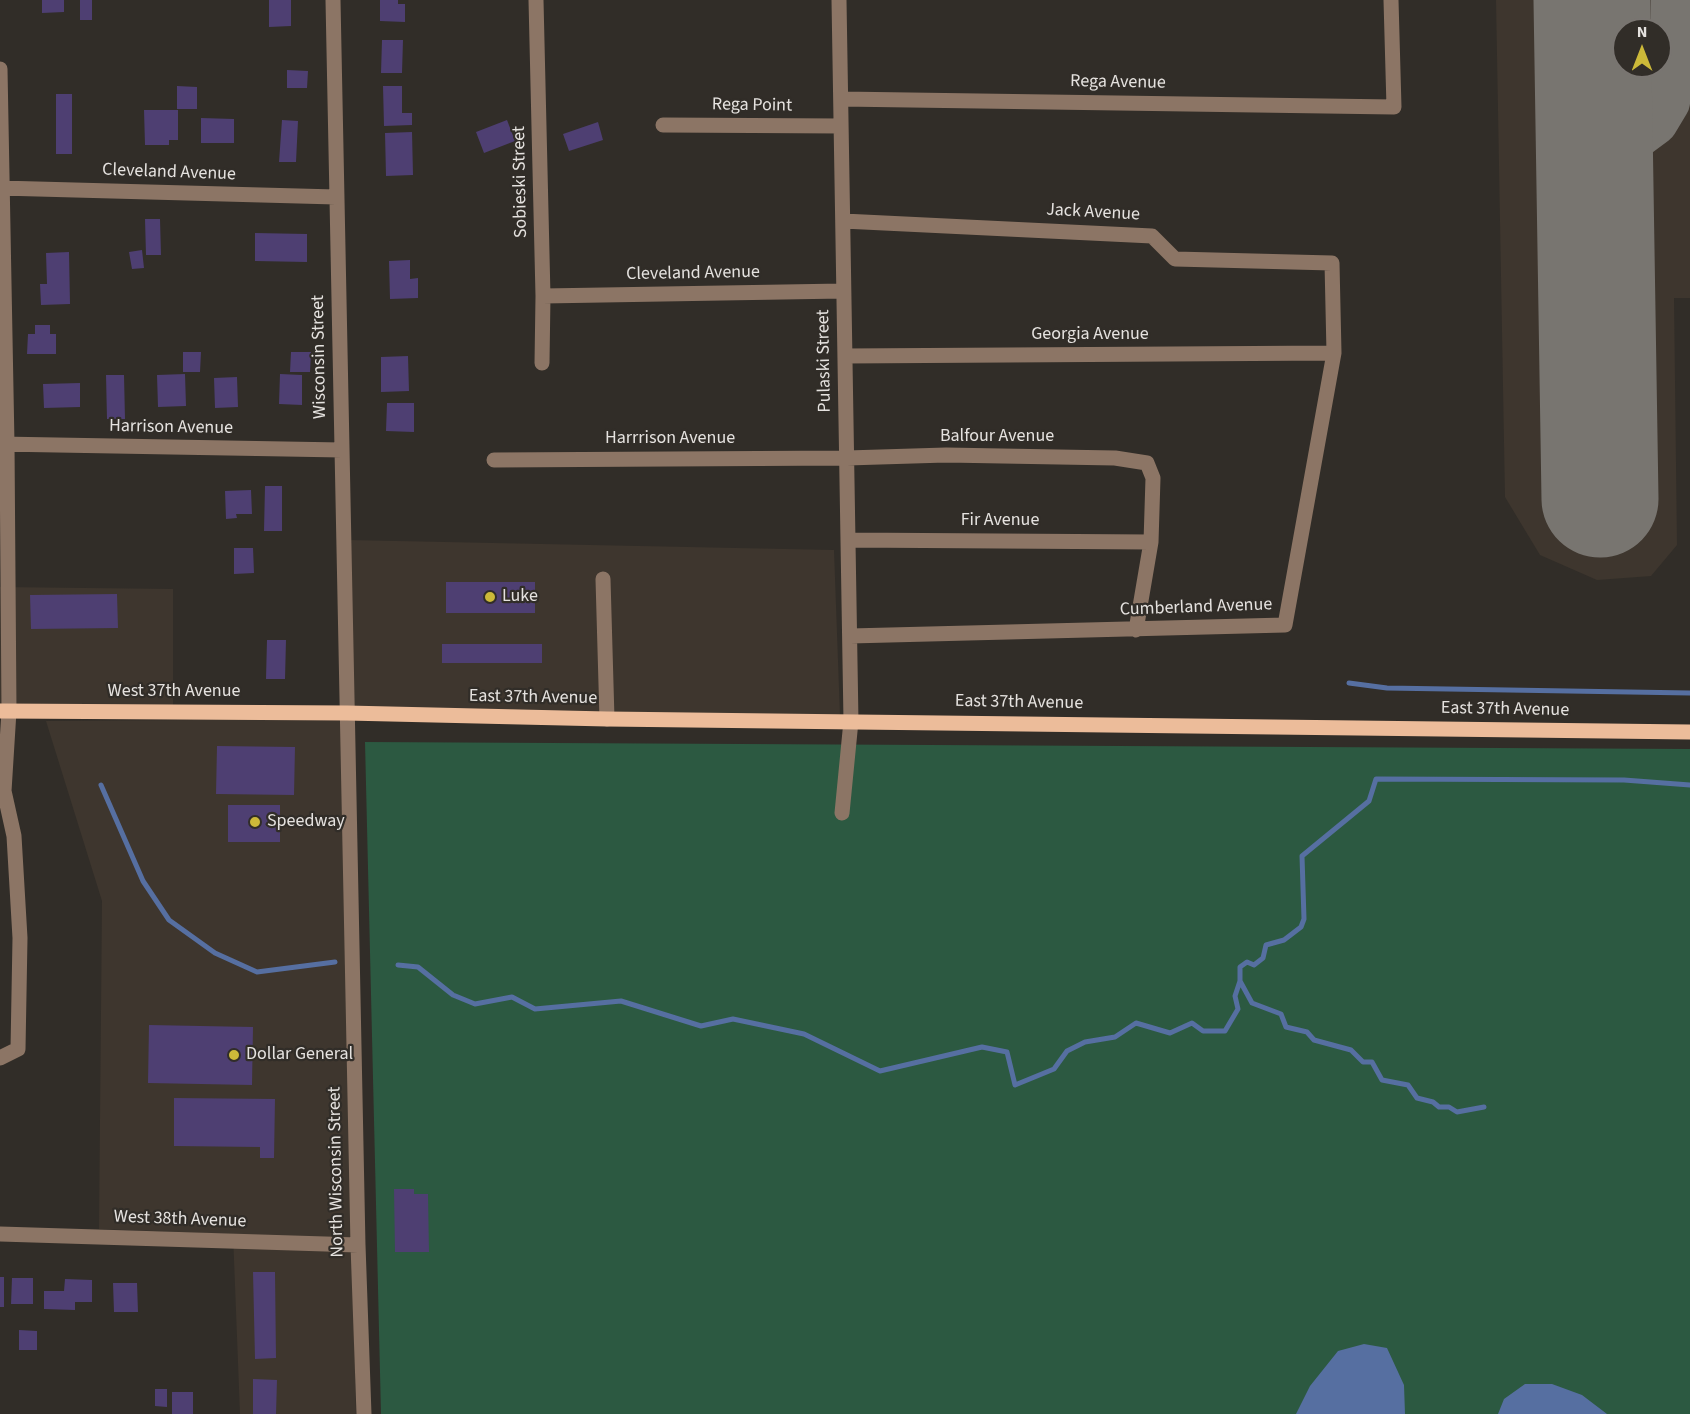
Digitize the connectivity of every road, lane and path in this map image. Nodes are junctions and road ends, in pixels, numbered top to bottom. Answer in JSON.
{"nodes":[{"id":1,"x":333,"y":0,"type":"edge"},
{"id":2,"x":536,"y":0,"type":"edge"},
{"id":3,"x":839,"y":0,"type":"edge"},
{"id":4,"x":1391,"y":0,"type":"edge"},
{"id":5,"x":0,"y":69,"type":"edge"},
{"id":6,"x":841,"y":99,"type":"junction"},
{"id":7,"x":663,"y":125,"type":"dead end"},
{"id":8,"x":841,"y":126,"type":"junction"},
{"id":9,"x":1,"y":188,"type":"edge"},
{"id":10,"x":336,"y":197,"type":"junction"},
{"id":11,"x":843,"y":221,"type":"junction"},
{"id":12,"x":1332,"y":263,"type":"joint"},
{"id":13,"x":843,"y":291,"type":"junction"},
{"id":14,"x":543,"y":296,"type":"junction"},
{"id":15,"x":1334,"y":353,"type":"junction"},
{"id":16,"x":845,"y":356,"type":"junction"},
{"id":17,"x":542,"y":363,"type":"dead end"},
{"id":18,"x":4,"y":444,"type":"edge"},
{"id":19,"x":342,"y":450,"type":"junction"},
{"id":20,"x":847,"y":458,"type":"junction"},
{"id":21,"x":494,"y":460,"type":"dead end"},
{"id":22,"x":848,"y":540,"type":"junction"},
{"id":23,"x":1151,"y":542,"type":"junction"},
{"id":24,"x":603,"y":579,"type":"dead end"},
{"id":25,"x":1136,"y":630,"type":"junction"},
{"id":26,"x":850,"y":636,"type":"junction"},
{"id":27,"x":5,"y":711,"type":"edge"},
{"id":28,"x":347,"y":712,"type":"junction"},
{"id":29,"x":607,"y":719,"type":"junction"},
{"id":30,"x":851,"y":721,"type":"junction"},
{"id":31,"x":1690,"y":732,"type":"edge"},
{"id":32,"x":2,"y":791,"type":"edge"},
{"id":33,"x":842,"y":813,"type":"dead end"},
{"id":34,"x":0,"y":1058,"type":"edge"},
{"id":35,"x":0,"y":1234,"type":"edge"},
{"id":36,"x":358,"y":1245,"type":"junction"},
{"id":37,"x":364,"y":1414,"type":"edge"}],
"edges":[{"from":1,"to":10,"type":"street","name":"Wisconsin Street"},
{"from":2,"to":14,"type":"street","name":"Sobieski Street"},
{"from":3,"to":6,"type":"street","name":"Pulaski Street"},
{"from":4,"to":6,"type":"street","name":"Rega Avenue"},
{"from":5,"to":9,"type":"street"},
{"from":6,"to":8,"type":"street","name":"Pulaski Street"},
{"from":7,"to":8,"type":"street","name":"Rega Point"},
{"from":8,"to":11,"type":"street","name":"Pulaski Street"},
{"from":9,"to":10,"type":"street","name":"Cleveland Avenue"},
{"from":9,"to":18,"type":"street"},
{"from":10,"to":19,"type":"street","name":"Wisconsin Street"},
{"from":11,"to":12,"type":"street","name":"Jack Avenue"},
{"from":11,"to":13,"type":"street","name":"Pulaski Street"},
{"from":12,"to":15,"type":"street","name":"Cumberland Avenue"},
{"from":13,"to":14,"type":"street","name":"Cleveland Avenue"},
{"from":13,"to":16,"type":"street","name":"Pulaski Street"},
{"from":14,"to":17,"type":"street","name":"Sobieski Street"},
{"from":15,"to":16,"type":"street","name":"Georgia Avenue"},
{"from":15,"to":25,"type":"street","name":"Cumberland Avenue"},
{"from":16,"to":20,"type":"street","name":"Pulaski Street"},
{"from":18,"to":19,"type":"street","name":"Harrison Avenue"},
{"from":18,"to":27,"type":"street"},
{"from":19,"to":28,"type":"street","name":"Wisconsin Street"},
{"from":20,"to":21,"type":"street","name":"Harrrison Avenue"},
{"from":20,"to":22,"type":"street","name":"Pulaski Street"},
{"from":20,"to":23,"type":"street","name":"Balfour Avenue"},
{"from":22,"to":23,"type":"street","name":"Fir Avenue"},
{"from":22,"to":26,"type":"street","name":"Pulaski Street"},
{"from":23,"to":25,"type":"street"},
{"from":24,"to":29,"type":"street"},
{"from":25,"to":26,"type":"street","name":"Cumberland Avenue"},
{"from":26,"to":30,"type":"street","name":"Pulaski Street"},
{"from":27,"to":28,"type":"main road","name":"West 37th Avenue"},
{"from":27,"to":32,"type":"street"},
{"from":28,"to":29,"type":"main road","name":"East 37th Avenue"},
{"from":28,"to":36,"type":"street","name":"North Wisconsin Street"},
{"from":29,"to":30,"type":"main road","name":"East 37th Avenue"},
{"from":30,"to":31,"type":"main road","name":"East 37th Avenue"},
{"from":30,"to":33,"type":"street","name":"Pulaski Street"},
{"from":32,"to":34,"type":"street"},
{"from":35,"to":36,"type":"street","name":"West 38th Avenue"},
{"from":36,"to":37,"type":"street","name":"North Wisconsin Street"}]}
